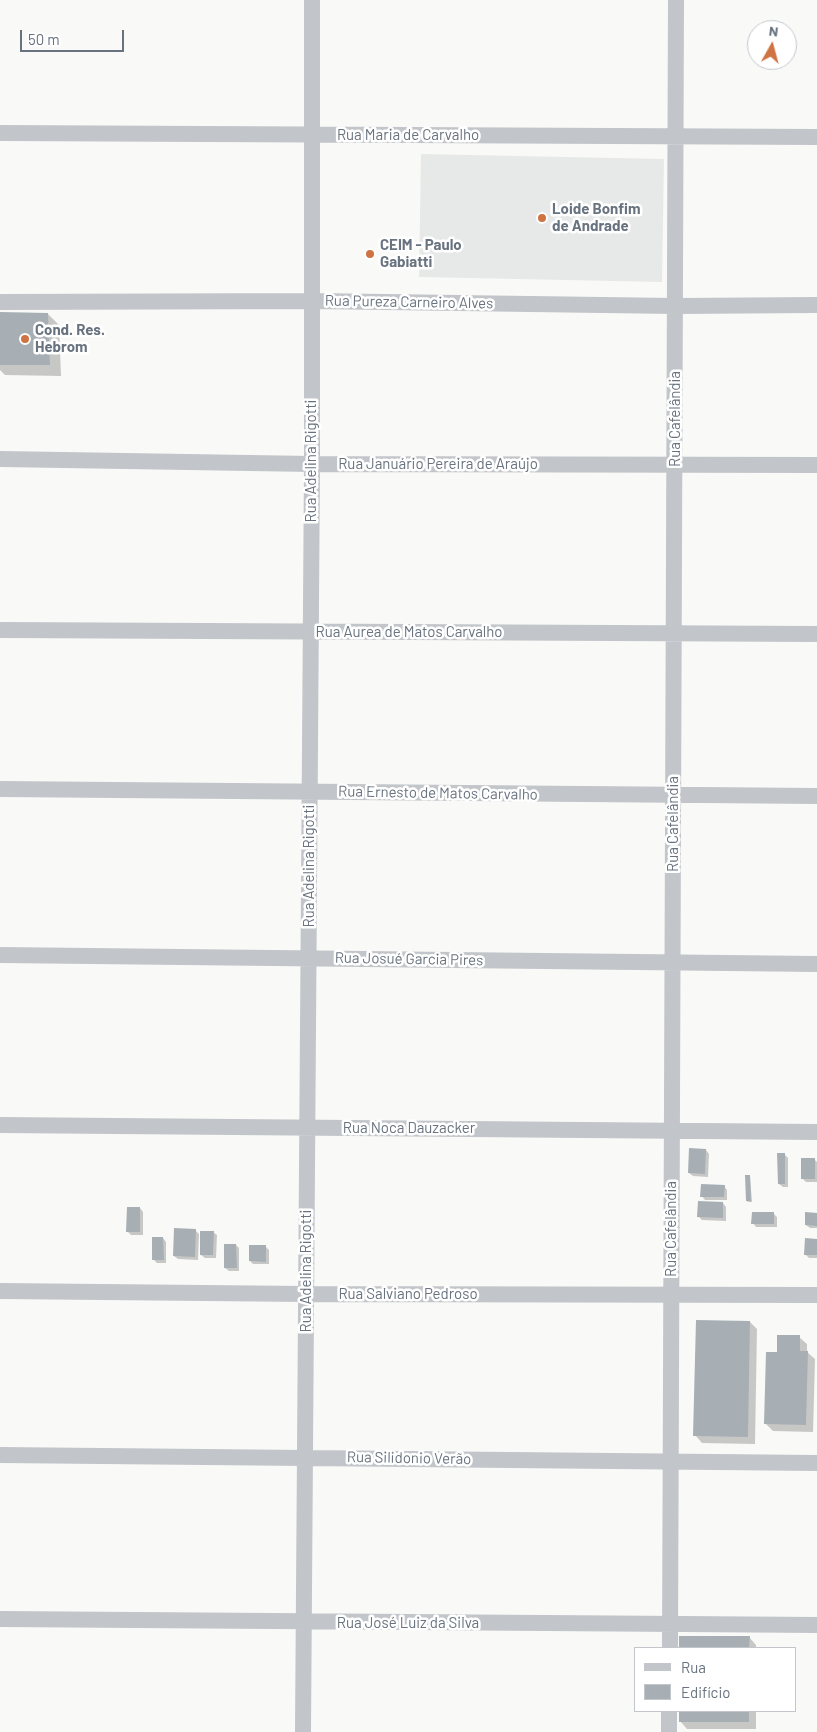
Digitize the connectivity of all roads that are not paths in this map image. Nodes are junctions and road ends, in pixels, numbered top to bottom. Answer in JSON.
{"nodes":[{"id":1,"x":312,"y":0,"type":"edge"},
{"id":2,"x":676,"y":0,"type":"edge"},
{"id":3,"x":0,"y":133,"type":"edge"},
{"id":4,"x":312,"y":135,"type":"junction"},
{"id":5,"x":676,"y":136,"type":"junction"},
{"id":6,"x":817,"y":137,"type":"edge"},
{"id":7,"x":312,"y":301,"type":"junction"},
{"id":8,"x":0,"y":302,"type":"edge"},
{"id":9,"x":817,"y":305,"type":"edge"},
{"id":10,"x":675,"y":306,"type":"junction"},
{"id":11,"x":0,"y":460,"type":"edge"},
{"id":12,"x":312,"y":464,"type":"junction"},
{"id":13,"x":674,"y":464,"type":"junction"},
{"id":14,"x":817,"y":465,"type":"edge"},
{"id":15,"x":0,"y":630,"type":"edge"},
{"id":16,"x":310,"y":632,"type":"junction"},
{"id":17,"x":674,"y":634,"type":"junction"},
{"id":18,"x":817,"y":634,"type":"edge"},
{"id":19,"x":0,"y":789,"type":"edge"},
{"id":20,"x":310,"y":792,"type":"junction"},
{"id":21,"x":673,"y":795,"type":"junction"},
{"id":22,"x":817,"y":796,"type":"edge"},
{"id":23,"x":0,"y":955,"type":"edge"},
{"id":24,"x":308,"y":958,"type":"junction"},
{"id":25,"x":672,"y":963,"type":"junction"},
{"id":26,"x":817,"y":964,"type":"edge"},
{"id":27,"x":0,"y":1125,"type":"edge"},
{"id":28,"x":307,"y":1127,"type":"junction"},
{"id":29,"x":672,"y":1129,"type":"junction"},
{"id":30,"x":817,"y":1132,"type":"edge"},
{"id":31,"x":0,"y":1291,"type":"edge"},
{"id":32,"x":306,"y":1294,"type":"junction"},
{"id":33,"x":671,"y":1294,"type":"junction"},
{"id":34,"x":817,"y":1295,"type":"edge"},
{"id":35,"x":0,"y":1455,"type":"edge"},
{"id":36,"x":305,"y":1457,"type":"junction"},
{"id":37,"x":670,"y":1461,"type":"junction"},
{"id":38,"x":817,"y":1463,"type":"edge"},
{"id":39,"x":0,"y":1619,"type":"edge"},
{"id":40,"x":304,"y":1622,"type":"junction"},
{"id":41,"x":670,"y":1625,"type":"junction"},
{"id":42,"x":817,"y":1625,"type":"edge"},
{"id":43,"x":670,"y":1647,"type":"edge"},
{"id":44,"x":670,"y":1712,"type":"edge"},
{"id":45,"x":303,"y":1732,"type":"edge"},
{"id":46,"x":669,"y":1732,"type":"edge"}],
"edges":[{"from":1,"to":4,"type":"street","name":"Rua Adelina Rigotti"},
{"from":2,"to":5,"type":"street","name":"Rua Cafelândia"},
{"from":3,"to":4,"type":"street","name":"Rua Maria de Carvalho"},
{"from":4,"to":5,"type":"street","name":"Rua Maria de Carvalho"},
{"from":4,"to":7,"type":"street","name":"Rua Adelina Rigotti"},
{"from":5,"to":6,"type":"street","name":"Rua Maria de Carvalho"},
{"from":5,"to":10,"type":"street","name":"Rua Cafelândia"},
{"from":7,"to":8,"type":"street","name":"Rua Pureza Carneiro Alves"},
{"from":7,"to":10,"type":"street","name":"Rua Pureza Carneiro Alves"},
{"from":7,"to":12,"type":"street","name":"Rua Adelina Rigotti"},
{"from":9,"to":10,"type":"street","name":"Rua Pureza Carneiro Alves"},
{"from":10,"to":13,"type":"street","name":"Rua Cafelândia"},
{"from":11,"to":12,"type":"street","name":"Rua Januário Pereira de Araújo"},
{"from":12,"to":13,"type":"street","name":"Rua Januário Pereira de Araújo"},
{"from":12,"to":16,"type":"street","name":"Rua Adelina Rigotti"},
{"from":13,"to":14,"type":"street","name":"Rua Januário Pereira de Araújo"},
{"from":13,"to":17,"type":"street","name":"Rua Cafelândia"},
{"from":15,"to":16,"type":"street","name":"Rua Aurea de Matos Carvalho"},
{"from":16,"to":17,"type":"street","name":"Rua Aurea de Matos Carvalho"},
{"from":16,"to":20,"type":"street","name":"Rua Adelina Rigotti"},
{"from":17,"to":18,"type":"street","name":"Rua Aurea de Matos Carvalho"},
{"from":17,"to":21,"type":"street","name":"Rua Cafelândia"},
{"from":19,"to":20,"type":"street","name":"Rua Ernesto de Matos Carvalho"},
{"from":20,"to":21,"type":"street","name":"Rua Ernesto de Matos Carvalho"},
{"from":20,"to":24,"type":"street","name":"Rua Adelina Rigotti"},
{"from":21,"to":22,"type":"street","name":"Rua Ernesto de Matos Carvalho"},
{"from":21,"to":25,"type":"street","name":"Rua Cafelândia"},
{"from":23,"to":24,"type":"street","name":"Rua Josué Garcia Pires"},
{"from":24,"to":25,"type":"street","name":"Rua Josué Garcia Pires"},
{"from":24,"to":28,"type":"street","name":"Rua Adelina Rigotti"},
{"from":25,"to":26,"type":"street","name":"Rua Josué Garcia Pires"},
{"from":25,"to":29,"type":"street","name":"Rua Cafelândia"},
{"from":27,"to":28,"type":"street","name":"Rua Noca Dauzacker"},
{"from":28,"to":29,"type":"street","name":"Rua Noca Dauzacker"},
{"from":28,"to":32,"type":"street","name":"Rua Adelina Rigotti"},
{"from":29,"to":30,"type":"street","name":"Rua Noca Dauzacker"},
{"from":29,"to":33,"type":"street","name":"Rua Cafelândia"},
{"from":31,"to":32,"type":"street","name":"Rua Salviano Pedroso"},
{"from":32,"to":33,"type":"street","name":"Rua Salviano Pedroso"},
{"from":32,"to":36,"type":"street","name":"Rua Adelina Rigotti"},
{"from":33,"to":34,"type":"street","name":"Rua Salviano Pedroso"},
{"from":33,"to":37,"type":"street","name":"Rua Cafelândia"},
{"from":35,"to":36,"type":"street","name":"Rua Silidonio Verão"},
{"from":36,"to":37,"type":"street","name":"Rua Silidonio Verão"},
{"from":36,"to":40,"type":"street","name":"Rua Adelina Rigotti"},
{"from":37,"to":38,"type":"street","name":"Rua Silidonio Verão"},
{"from":37,"to":41,"type":"street","name":"Rua Cafelândia"},
{"from":39,"to":40,"type":"street","name":"Rua José Luiz da Silva"},
{"from":40,"to":41,"type":"street","name":"Rua José Luiz da Silva"},
{"from":40,"to":45,"type":"street","name":"Rua Adelina Rigotti"},
{"from":41,"to":42,"type":"street","name":"Rua José Luiz da Silva"},
{"from":41,"to":43,"type":"street","name":"Rua Cafelândia"},
{"from":44,"to":46,"type":"street"}]}
